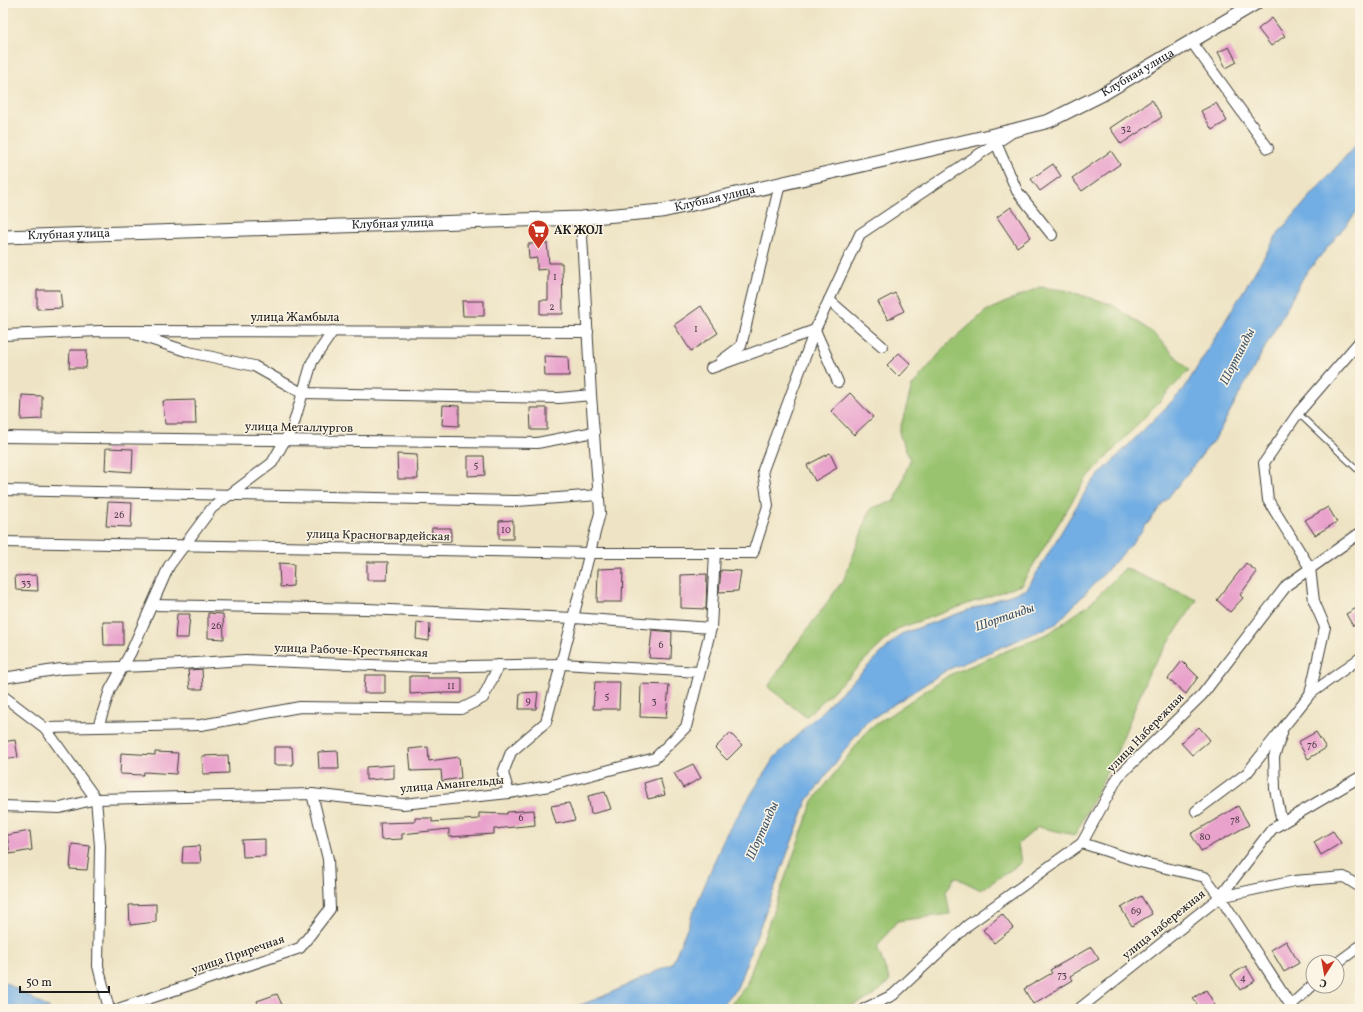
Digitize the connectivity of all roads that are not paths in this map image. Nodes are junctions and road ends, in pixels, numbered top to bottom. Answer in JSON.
{"nodes":[{"id":1,"x":1256,"y":3,"type":"edge"},
{"id":2,"x":1191,"y":41,"type":"junction"},
{"id":3,"x":1015,"y":130,"type":"junction"},
{"id":4,"x":996,"y":143,"type":"junction"},
{"id":5,"x":1268,"y":148,"type":"dead end"},
{"id":6,"x":780,"y":184,"type":"junction"},
{"id":7,"x":581,"y":218,"type":"junction"},
{"id":8,"x":1052,"y":235,"type":"dead end"},
{"id":9,"x":3,"y":237,"type":"edge"},
{"id":10,"x":829,"y":300,"type":"junction"},
{"id":11,"x":126,"y":330,"type":"junction"},
{"id":12,"x":815,"y":330,"type":"junction"},
{"id":13,"x":333,"y":331,"type":"junction"},
{"id":14,"x":588,"y":332,"type":"junction"},
{"id":15,"x":3,"y":335,"type":"edge"},
{"id":16,"x":1360,"y":341,"type":"edge"},
{"id":17,"x":882,"y":346,"type":"dead end"},
{"id":18,"x":838,"y":382,"type":"dead end"},
{"id":19,"x":302,"y":393,"type":"junction"},
{"id":20,"x":591,"y":395,"type":"junction"},
{"id":21,"x":1298,"y":413,"type":"junction"},
{"id":22,"x":594,"y":432,"type":"junction"},
{"id":23,"x":3,"y":436,"type":"edge"},
{"id":24,"x":284,"y":440,"type":"junction"},
{"id":25,"x":1360,"y":472,"type":"edge"},
{"id":26,"x":3,"y":490,"type":"edge"},
{"id":27,"x":230,"y":494,"type":"junction"},
{"id":28,"x":599,"y":495,"type":"junction"},
{"id":29,"x":1360,"y":533,"type":"edge"},
{"id":30,"x":3,"y":542,"type":"edge"},
{"id":31,"x":184,"y":545,"type":"junction"},
{"id":32,"x":590,"y":553,"type":"junction"},
{"id":33,"x":715,"y":553,"type":"junction"},
{"id":34,"x":753,"y":553,"type":"joint"},
{"id":35,"x":1310,"y":568,"type":"junction"},
{"id":36,"x":152,"y":605,"type":"junction"},
{"id":37,"x":574,"y":618,"type":"junction"},
{"id":38,"x":711,"y":628,"type":"junction"},
{"id":39,"x":1360,"y":658,"type":"edge"},
{"id":40,"x":562,"y":664,"type":"junction"},
{"id":41,"x":499,"y":665,"type":"junction"},
{"id":42,"x":123,"y":667,"type":"junction"},
{"id":43,"x":699,"y":672,"type":"junction"},
{"id":44,"x":3,"y":678,"type":"edge"},
{"id":45,"x":1310,"y":694,"type":"junction"},
{"id":46,"x":3,"y":696,"type":"edge"},
{"id":47,"x":1284,"y":726,"type":"junction"},
{"id":48,"x":98,"y":727,"type":"junction"},
{"id":49,"x":45,"y":728,"type":"junction"},
{"id":50,"x":1360,"y":777,"type":"edge"},
{"id":51,"x":509,"y":793,"type":"junction"},
{"id":52,"x":312,"y":794,"type":"junction"},
{"id":53,"x":96,"y":799,"type":"junction"},
{"id":54,"x":3,"y":806,"type":"edge"},
{"id":55,"x":1196,"y":811,"type":"dead end"},
{"id":56,"x":1282,"y":823,"type":"junction"},
{"id":57,"x":1082,"y":843,"type":"junction"},
{"id":58,"x":1360,"y":887,"type":"edge"},
{"id":59,"x":1220,"y":897,"type":"junction"},
{"id":60,"x":1360,"y":946,"type":"edge"},
{"id":61,"x":1345,"y":957,"type":"edge"},
{"id":62,"x":1305,"y":993,"type":"edge"},
{"id":63,"x":1292,"y":1007,"type":"edge"},
{"id":64,"x":109,"y":1009,"type":"edge"},
{"id":65,"x":118,"y":1009,"type":"edge"},
{"id":66,"x":864,"y":1009,"type":"edge"},
{"id":67,"x":1079,"y":1009,"type":"edge"}],
"edges":[{"from":1,"to":2,"type":"street","name":"Клубная улица"},
{"from":2,"to":3,"type":"street","name":"Клубная улица"},
{"from":2,"to":5,"type":"street"},
{"from":3,"to":4,"type":"street","name":"Клубная улица"},
{"from":3,"to":6,"type":"street","name":"Клубная улица"},
{"from":4,"to":8,"type":"street"},
{"from":4,"to":10,"type":"street","name":"Клубная улица"},
{"from":6,"to":7,"type":"street","name":"Клубная улица"},
{"from":6,"to":12,"type":"street"},
{"from":7,"to":9,"type":"street","name":"Клубная улица"},
{"from":7,"to":14,"type":"street"},
{"from":10,"to":12,"type":"street","name":"Клубная улица"},
{"from":10,"to":17,"type":"street"},
{"from":11,"to":13,"type":"street","name":"улица Жамбыла"},
{"from":11,"to":15,"type":"street","name":"улица Жамбыла"},
{"from":11,"to":19,"type":"street"},
{"from":12,"to":18,"type":"street"},
{"from":12,"to":34,"type":"street","name":"Клубная улица"},
{"from":13,"to":14,"type":"street","name":"улица Жамбыла"},
{"from":13,"to":19,"type":"street"},
{"from":14,"to":20,"type":"street"},
{"from":16,"to":21,"type":"street"},
{"from":19,"to":20,"type":"street"},
{"from":19,"to":24,"type":"street"},
{"from":20,"to":22,"type":"street"},
{"from":21,"to":25,"type":"lane"},
{"from":21,"to":35,"type":"street"},
{"from":22,"to":24,"type":"street","name":"улица Металлургов"},
{"from":22,"to":28,"type":"street"},
{"from":23,"to":24,"type":"street","name":"улица Металлургов"},
{"from":24,"to":27,"type":"street"},
{"from":26,"to":27,"type":"street"},
{"from":27,"to":28,"type":"street"},
{"from":27,"to":31,"type":"street"},
{"from":28,"to":32,"type":"street"},
{"from":29,"to":35,"type":"street","name":"улица Набережная"},
{"from":30,"to":31,"type":"street","name":"улица Красногвардейская"},
{"from":31,"to":32,"type":"street","name":"улица Красногвардейская"},
{"from":31,"to":36,"type":"street"},
{"from":32,"to":33,"type":"street","name":"улица Красногвардейская"},
{"from":32,"to":37,"type":"street"},
{"from":33,"to":34,"type":"street","name":"улица Красногвардейская"},
{"from":33,"to":38,"type":"street","name":"улица Амангельды"},
{"from":35,"to":45,"type":"street"},
{"from":35,"to":57,"type":"street","name":"улица Набережная"},
{"from":36,"to":37,"type":"street"},
{"from":36,"to":42,"type":"street"},
{"from":37,"to":38,"type":"street"},
{"from":37,"to":40,"type":"street"},
{"from":38,"to":43,"type":"street","name":"улица Амангельды"},
{"from":39,"to":45,"type":"street"},
{"from":40,"to":41,"type":"street","name":"улица Рабоче-Крестьянская"},
{"from":40,"to":43,"type":"street","name":"улица Рабоче-Крестьянская"},
{"from":40,"to":51,"type":"street"},
{"from":41,"to":42,"type":"street","name":"улица Рабоче-Крестьянская"},
{"from":41,"to":48,"type":"street"},
{"from":42,"to":44,"type":"street","name":"улица Рабоче-Крестьянская"},
{"from":42,"to":48,"type":"street"},
{"from":43,"to":51,"type":"street","name":"улица Амангельды"},
{"from":45,"to":47,"type":"street"},
{"from":46,"to":49,"type":"street"},
{"from":47,"to":55,"type":"street"},
{"from":47,"to":56,"type":"street"},
{"from":48,"to":49,"type":"street"},
{"from":49,"to":53,"type":"street"},
{"from":50,"to":56,"type":"street"},
{"from":51,"to":52,"type":"street","name":"улица Амангельды"},
{"from":52,"to":53,"type":"street","name":"улица Амангельды"},
{"from":52,"to":65,"type":"street","name":"улица Приречная"},
{"from":53,"to":54,"type":"street","name":"улица Амангельды"},
{"from":53,"to":64,"type":"street"},
{"from":56,"to":59,"type":"street"},
{"from":57,"to":59,"type":"street","name":"улица набережная"},
{"from":57,"to":66,"type":"street","name":"улица Набережная"},
{"from":58,"to":59,"type":"street"},
{"from":59,"to":63,"type":"street"},
{"from":59,"to":67,"type":"street","name":"улица набережная"},
{"from":60,"to":61,"type":"street"},
{"from":62,"to":63,"type":"street"}]}
